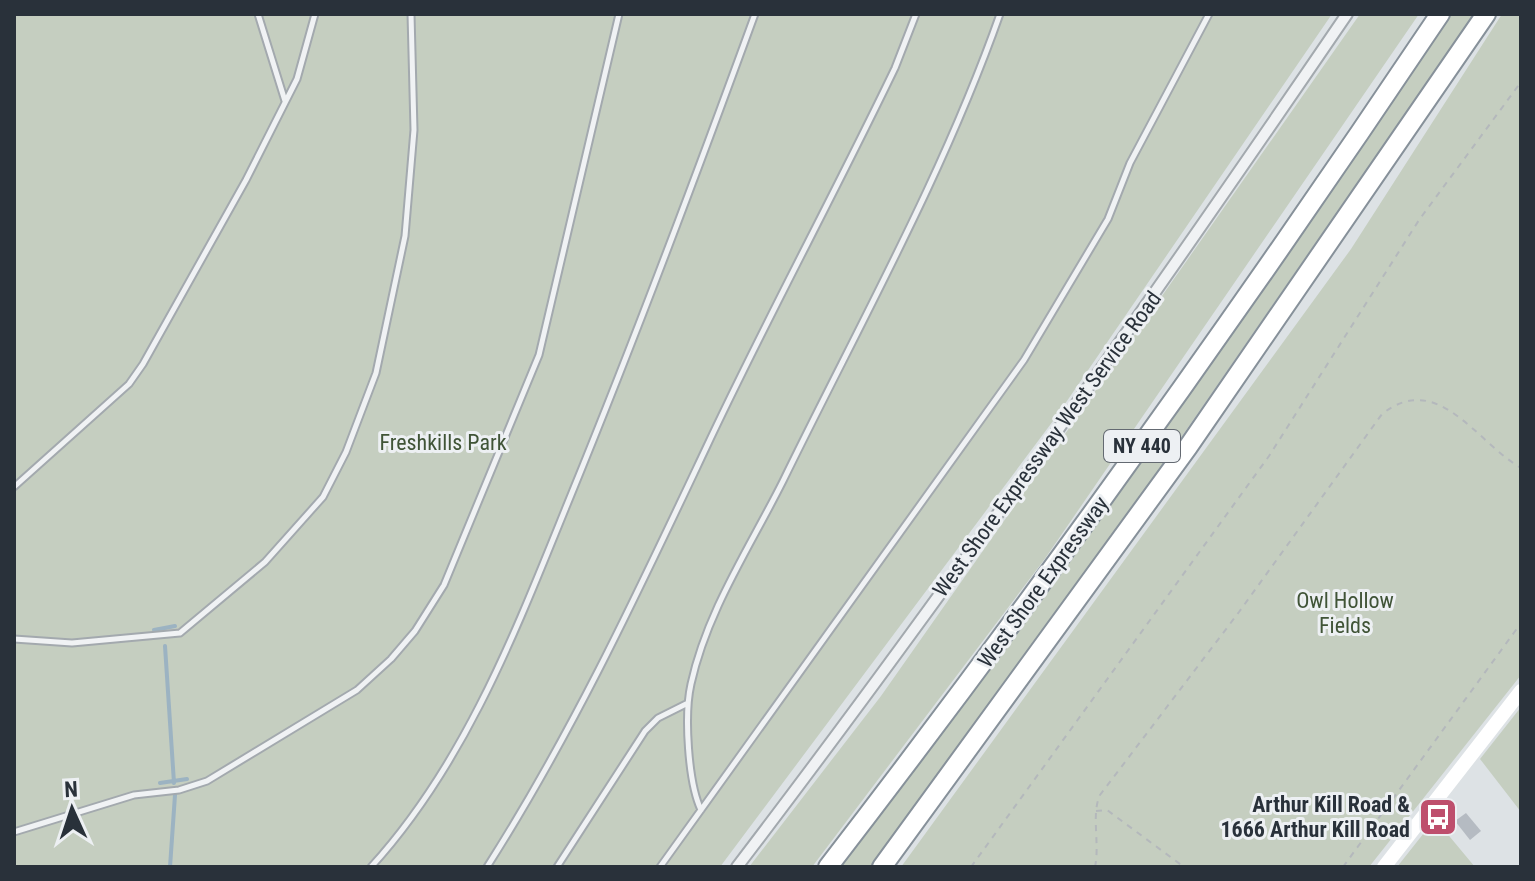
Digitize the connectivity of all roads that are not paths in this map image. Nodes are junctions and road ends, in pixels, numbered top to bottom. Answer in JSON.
{"nodes":[{"id":1,"x":258,"y":14,"type":"edge"},
{"id":2,"x":315,"y":14,"type":"edge"},
{"id":3,"x":411,"y":14,"type":"edge"},
{"id":4,"x":619,"y":14,"type":"edge"},
{"id":5,"x":755,"y":14,"type":"edge"},
{"id":6,"x":916,"y":14,"type":"edge"},
{"id":7,"x":1000,"y":14,"type":"edge"},
{"id":8,"x":1209,"y":14,"type":"edge"},
{"id":9,"x":1347,"y":14,"type":"edge"},
{"id":10,"x":1440,"y":14,"type":"edge"},
{"id":11,"x":1486,"y":14,"type":"edge"},
{"id":12,"x":285,"y":101,"type":"junction"},
{"id":13,"x":14,"y":487,"type":"edge"},
{"id":14,"x":14,"y":639,"type":"edge"},
{"id":15,"x":1521,"y":691,"type":"edge"},
{"id":16,"x":688,"y":703,"type":"junction"},
{"id":17,"x":701,"y":810,"type":"junction"},
{"id":18,"x":14,"y":832,"type":"edge"},
{"id":19,"x":883,"y":866,"type":"edge"},
{"id":20,"x":371,"y":867,"type":"edge"},
{"id":21,"x":487,"y":867,"type":"edge"},
{"id":22,"x":557,"y":867,"type":"edge"},
{"id":23,"x":660,"y":867,"type":"edge"},
{"id":24,"x":737,"y":867,"type":"edge"},
{"id":25,"x":828,"y":867,"type":"edge"},
{"id":26,"x":1384,"y":867,"type":"edge"}],
"edges":[{"from":1,"to":12,"type":"lane"},
{"from":2,"to":12,"type":"lane"},
{"from":3,"to":14,"type":"lane"},
{"from":4,"to":18,"type":"lane"},
{"from":5,"to":20,"type":"lane"},
{"from":6,"to":21,"type":"lane"},
{"from":7,"to":16,"type":"lane"},
{"from":8,"to":17,"type":"lane"},
{"from":9,"to":24,"type":"street","name":"West Shore Expressway West Service Road"},
{"from":10,"to":25,"type":"highway","name":"West Shore Expressway","number":"NY 440"},
{"from":11,"to":19,"type":"highway","name":"West Shore Expressway","number":"NY 440"},
{"from":12,"to":13,"type":"lane"},
{"from":15,"to":26,"type":"street"},
{"from":16,"to":17,"type":"lane"},
{"from":16,"to":22,"type":"lane"},
{"from":17,"to":23,"type":"lane"}]}
